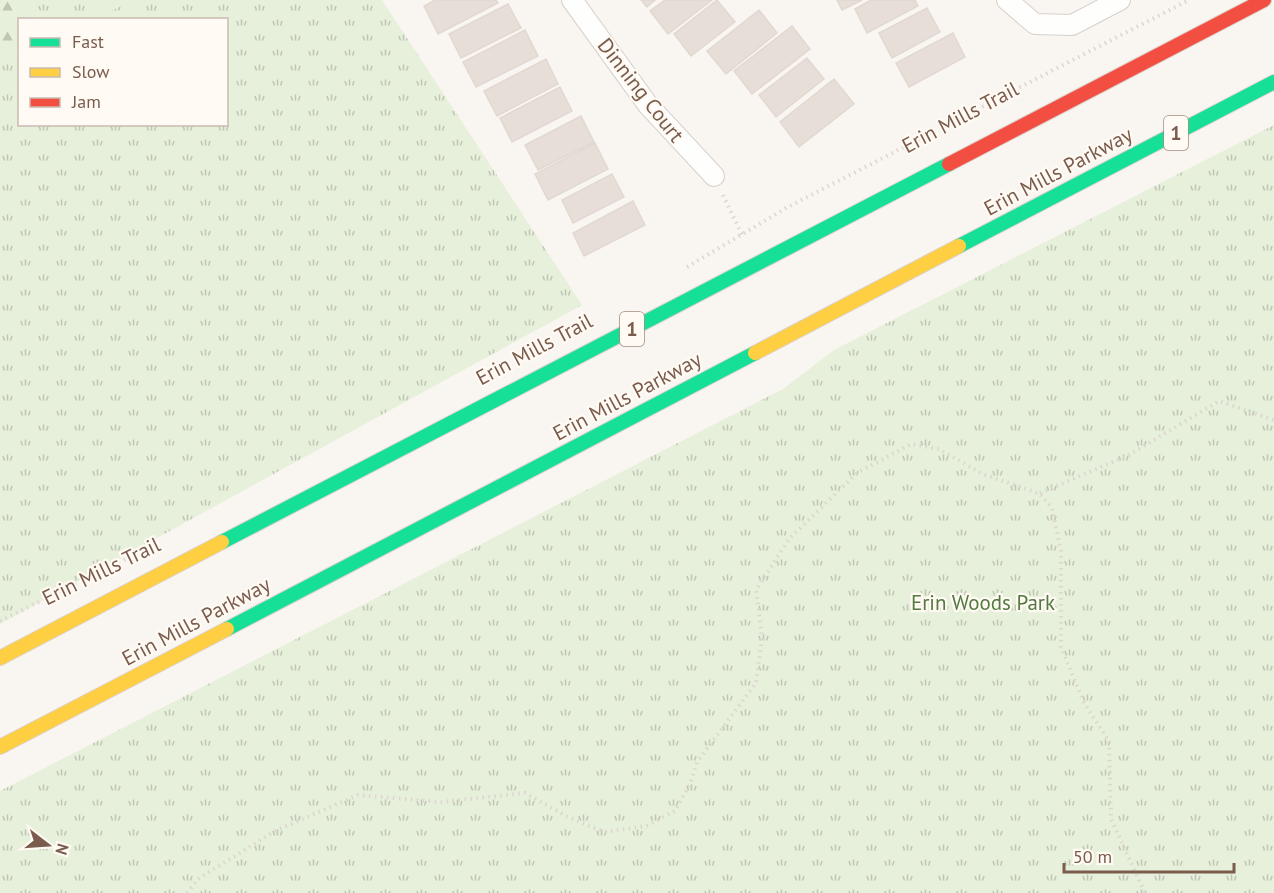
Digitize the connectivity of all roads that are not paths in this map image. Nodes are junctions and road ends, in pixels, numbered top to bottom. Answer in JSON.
{"nodes":[{"id":1,"x":572,"y":0,"type":"edge"},
{"id":2,"x":1007,"y":0,"type":"edge"},
{"id":3,"x":1120,"y":0,"type":"edge"},
{"id":4,"x":1264,"y":0,"type":"edge"},
{"id":5,"x":1274,"y":82,"type":"edge"},
{"id":6,"x":714,"y":177,"type":"road end"},
{"id":7,"x":0,"y":658,"type":"edge"},
{"id":8,"x":0,"y":747,"type":"edge"}],
"edges":[{"from":1,"to":6,"type":"street","name":"Dinning Court"},
{"from":2,"to":3,"type":"street"},
{"from":4,"to":7,"type":"main road","number":"1"},
{"from":5,"to":8,"type":"main road","name":"Erin Mills Parkway","number":"1"}]}
